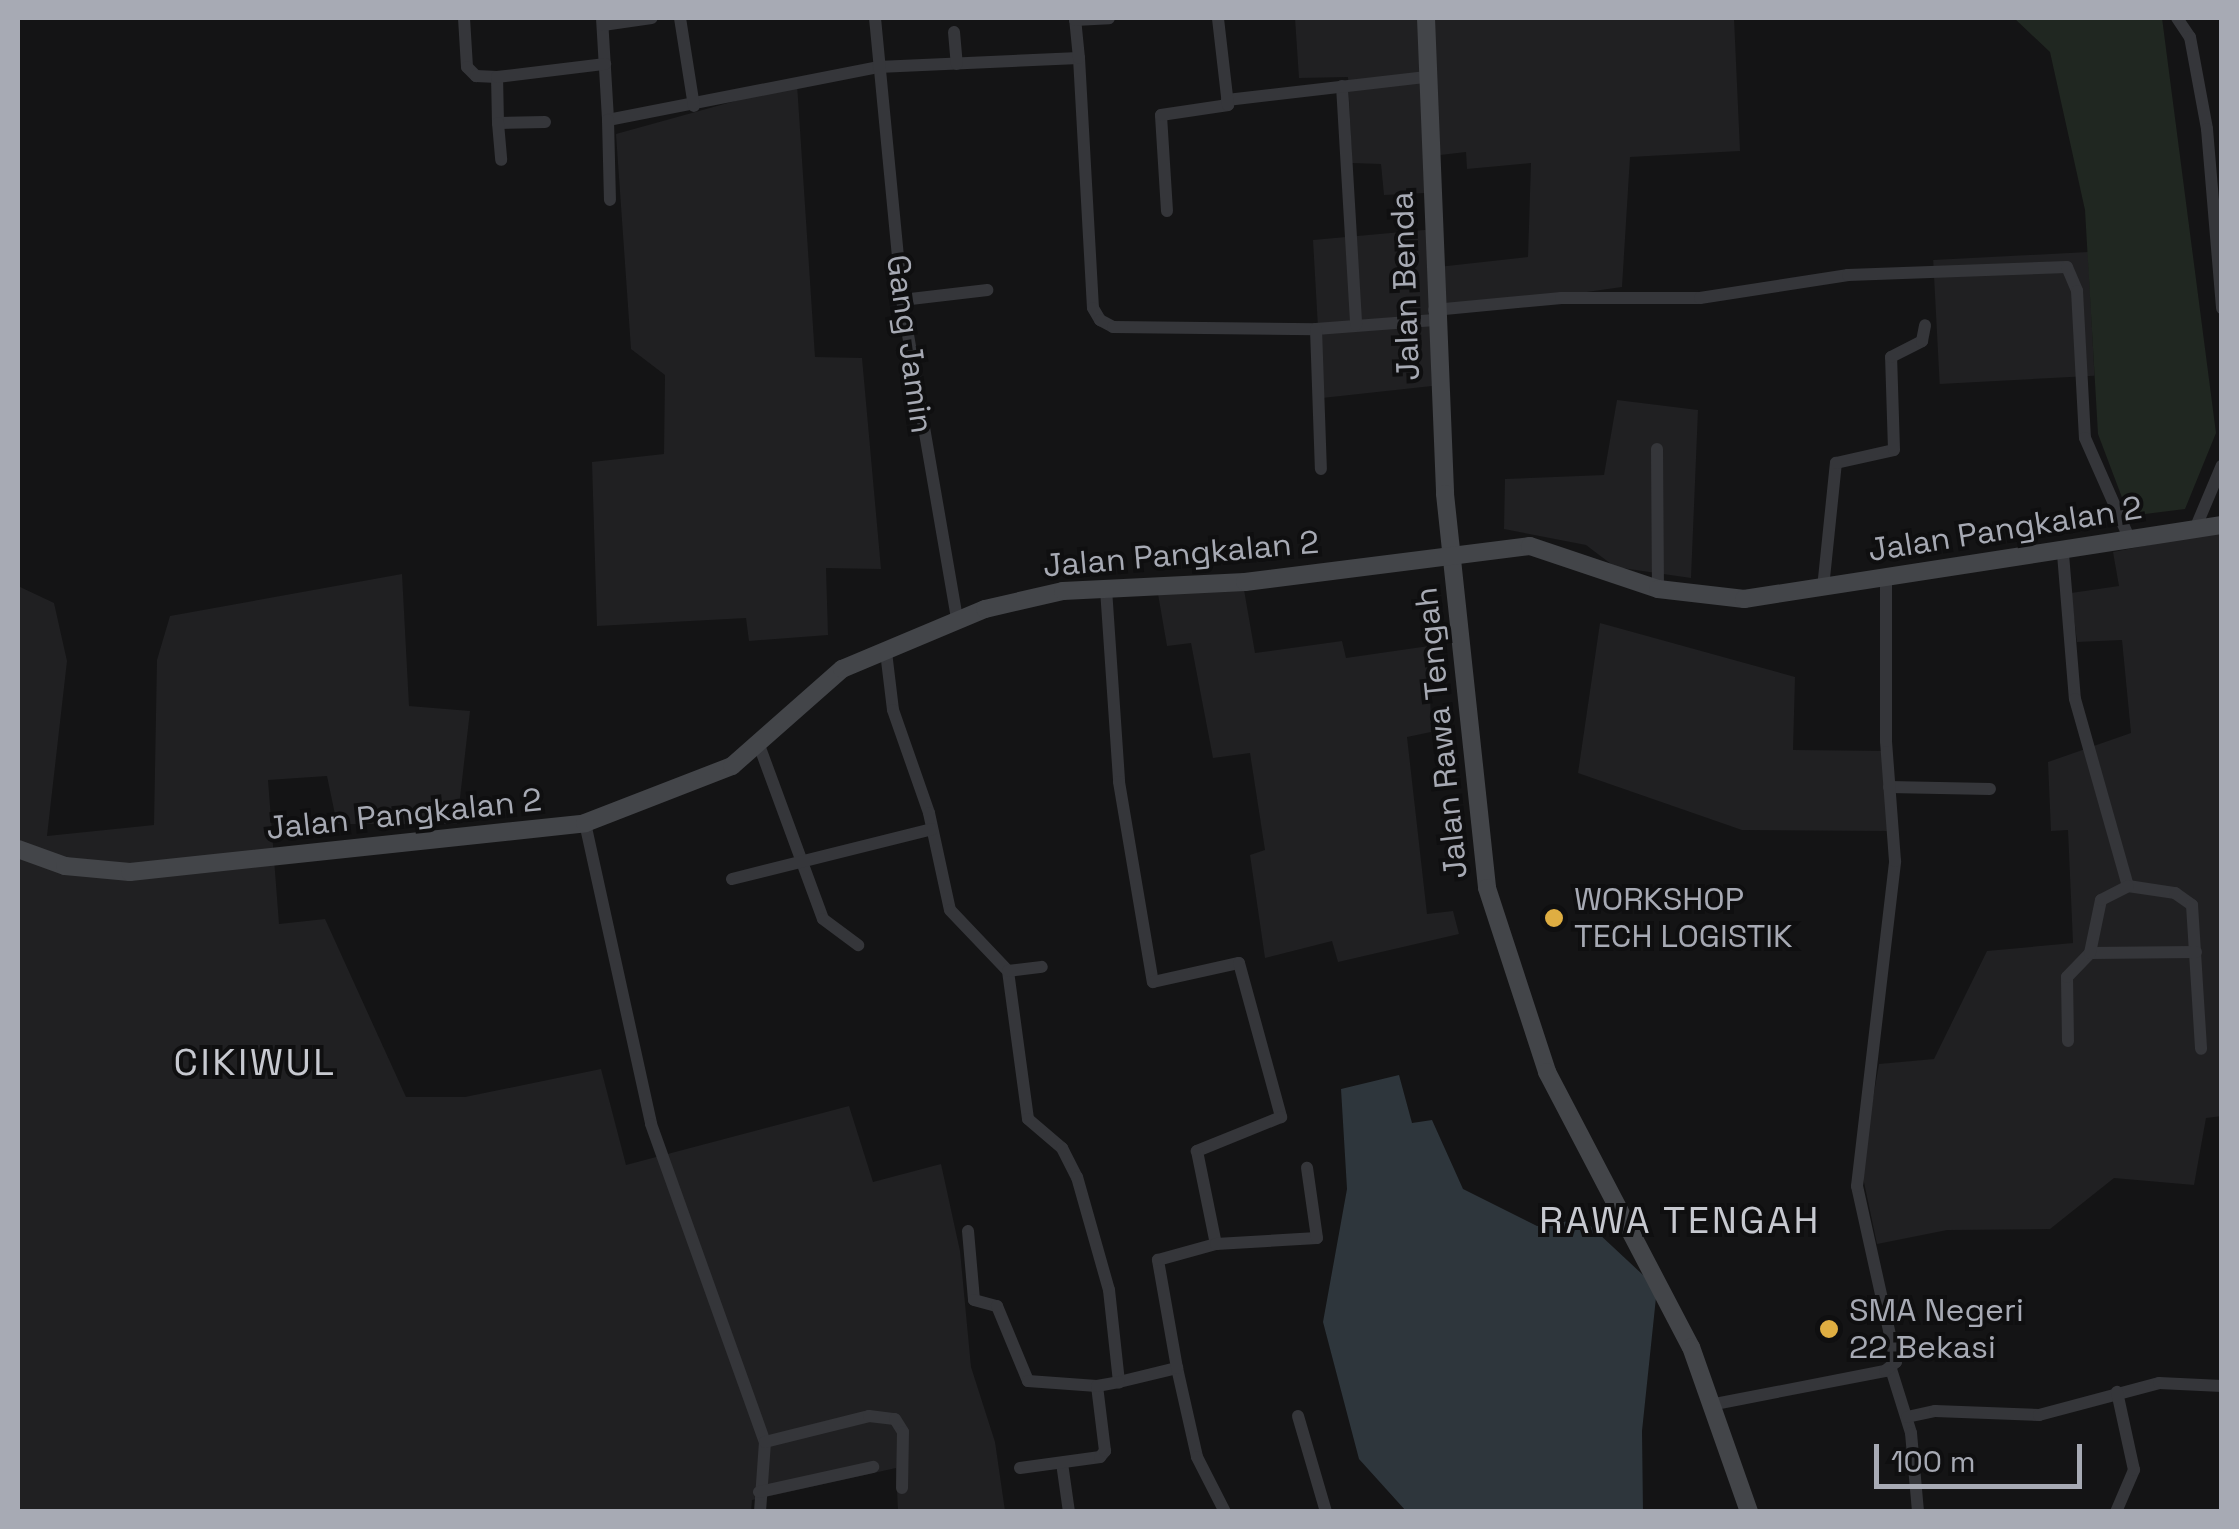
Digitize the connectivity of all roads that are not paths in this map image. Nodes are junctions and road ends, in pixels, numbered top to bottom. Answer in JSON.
{"nodes":[{"id":1,"x":464,"y":18,"type":"edge"},
{"id":2,"x":652,"y":18,"type":"edge"},
{"id":3,"x":680,"y":18,"type":"edge"},
{"id":4,"x":875,"y":18,"type":"edge"},
{"id":5,"x":1109,"y":18,"type":"edge"},
{"id":6,"x":1218,"y":18,"type":"edge"},
{"id":7,"x":1426,"y":18,"type":"edge"},
{"id":8,"x":2177,"y":18,"type":"edge"},
{"id":9,"x":1075,"y":19,"type":"edge"},
{"id":10,"x":602,"y":21,"type":"edge"},
{"id":11,"x":954,"y":32,"type":"dead end"},
{"id":12,"x":1079,"y":58,"type":"junction"},
{"id":13,"x":605,"y":64,"type":"junction"},
{"id":14,"x":957,"y":64,"type":"junction"},
{"id":15,"x":878,"y":68,"type":"junction"},
{"id":16,"x":497,"y":77,"type":"junction"},
{"id":17,"x":1428,"y":77,"type":"junction"},
{"id":18,"x":1342,"y":86,"type":"junction"},
{"id":19,"x":1227,"y":100,"type":"junction"},
{"id":20,"x":694,"y":106,"type":"junction"},
{"id":21,"x":608,"y":120,"type":"junction"},
{"id":22,"x":546,"y":122,"type":"dead end"},
{"id":23,"x":498,"y":123,"type":"junction"},
{"id":24,"x":2214,"y":128,"type":"edge"},
{"id":25,"x":501,"y":160,"type":"dead end"},
{"id":26,"x":2216,"y":193,"type":"edge"},
{"id":27,"x":610,"y":200,"type":"dead end"},
{"id":28,"x":1167,"y":211,"type":"dead end"},
{"id":29,"x":2218,"y":238,"type":"edge"},
{"id":30,"x":986,"y":290,"type":"dead end"},
{"id":31,"x":902,"y":300,"type":"junction"},
{"id":32,"x":2222,"y":308,"type":"edge"},
{"id":33,"x":1435,"y":315,"type":"junction"},
{"id":34,"x":1356,"y":325,"type":"junction"},
{"id":35,"x":1925,"y":325,"type":"dead end"},
{"id":36,"x":1316,"y":328,"type":"junction"},
{"id":37,"x":1657,"y":449,"type":"dead end"},
{"id":38,"x":2222,"y":465,"type":"edge"},
{"id":39,"x":1321,"y":469,"type":"dead end"},
{"id":40,"x":2222,"y":525,"type":"edge"},
{"id":41,"x":2195,"y":530,"type":"junction"},
{"id":42,"x":2130,"y":540,"type":"junction"},
{"id":43,"x":1450,"y":552,"type":"junction"},
{"id":44,"x":2063,"y":554,"type":"junction"},
{"id":45,"x":1886,"y":577,"type":"junction"},
{"id":46,"x":1822,"y":588,"type":"junction"},
{"id":47,"x":1106,"y":589,"type":"junction"},
{"id":48,"x":1658,"y":589,"type":"junction"},
{"id":49,"x":957,"y":619,"type":"junction"},
{"id":50,"x":886,"y":652,"type":"junction"},
{"id":51,"x":759,"y":746,"type":"junction"},
{"id":52,"x":1889,"y":786,"type":"junction"},
{"id":53,"x":1990,"y":788,"type":"dead end"},
{"id":54,"x":584,"y":824,"type":"junction"},
{"id":55,"x":932,"y":829,"type":"junction"},
{"id":56,"x":18,"y":849,"type":"edge"},
{"id":57,"x":800,"y":864,"type":"junction"},
{"id":58,"x":732,"y":880,"type":"dead end"},
{"id":59,"x":2128,"y":886,"type":"junction"},
{"id":60,"x":858,"y":945,"type":"dead end"},
{"id":61,"x":2196,"y":952,"type":"junction"},
{"id":62,"x":2090,"y":953,"type":"junction"},
{"id":63,"x":1042,"y":967,"type":"dead end"},
{"id":64,"x":1008,"y":970,"type":"junction"},
{"id":65,"x":2068,"y":1040,"type":"dead end"},
{"id":66,"x":2201,"y":1050,"type":"dead end"},
{"id":67,"x":1307,"y":1168,"type":"dead end"},
{"id":68,"x":968,"y":1231,"type":"dead end"},
{"id":69,"x":1216,"y":1244,"type":"junction"},
{"id":70,"x":1177,"y":1368,"type":"junction"},
{"id":71,"x":1891,"y":1369,"type":"junction"},
{"id":72,"x":1120,"y":1382,"type":"junction"},
{"id":73,"x":1097,"y":1386,"type":"junction"},
{"id":74,"x":2222,"y":1386,"type":"edge"},
{"id":75,"x":2118,"y":1392,"type":"junction"},
{"id":76,"x":1715,"y":1404,"type":"junction"},
{"id":77,"x":1298,"y":1416,"type":"dead end"},
{"id":78,"x":1908,"y":1417,"type":"junction"},
{"id":79,"x":765,"y":1442,"type":"junction"},
{"id":80,"x":1062,"y":1463,"type":"junction"},
{"id":81,"x":873,"y":1467,"type":"dead end"},
{"id":82,"x":1020,"y":1468,"type":"dead end"},
{"id":83,"x":902,"y":1488,"type":"dead end"},
{"id":84,"x":759,"y":1492,"type":"junction"},
{"id":85,"x":760,"y":1512,"type":"edge"},
{"id":86,"x":1069,"y":1512,"type":"edge"},
{"id":87,"x":1225,"y":1512,"type":"edge"},
{"id":88,"x":1326,"y":1512,"type":"edge"},
{"id":89,"x":1749,"y":1512,"type":"edge"},
{"id":90,"x":1918,"y":1512,"type":"edge"},
{"id":91,"x":2116,"y":1512,"type":"edge"}],
"edges":[{"from":1,"to":16,"type":"street"},
{"from":2,"to":10,"type":"street"},
{"from":3,"to":20,"type":"street"},
{"from":4,"to":15,"type":"street","name":"Gang Jamin"},
{"from":5,"to":9,"type":"street"},
{"from":6,"to":19,"type":"street"},
{"from":7,"to":17,"type":"street","name":"Jalan Benda"},
{"from":8,"to":24,"type":"street"},
{"from":9,"to":12,"type":"street"},
{"from":10,"to":13,"type":"street"},
{"from":11,"to":14,"type":"street"},
{"from":12,"to":14,"type":"street"},
{"from":12,"to":36,"type":"street"},
{"from":13,"to":16,"type":"street"},
{"from":13,"to":21,"type":"street"},
{"from":14,"to":15,"type":"street"},
{"from":15,"to":20,"type":"street"},
{"from":15,"to":31,"type":"street","name":"Gang Jamin"},
{"from":16,"to":23,"type":"street"},
{"from":17,"to":18,"type":"street"},
{"from":17,"to":33,"type":"street","name":"Jalan Benda"},
{"from":18,"to":19,"type":"street"},
{"from":18,"to":34,"type":"street"},
{"from":19,"to":28,"type":"street"},
{"from":20,"to":21,"type":"street"},
{"from":21,"to":27,"type":"street"},
{"from":22,"to":23,"type":"street"},
{"from":23,"to":25,"type":"street"},
{"from":24,"to":26,"type":"street"},
{"from":26,"to":29,"type":"street"},
{"from":29,"to":32,"type":"street"},
{"from":30,"to":31,"type":"street"},
{"from":31,"to":49,"type":"street","name":"Gang Jamin"},
{"from":33,"to":34,"type":"street"},
{"from":33,"to":42,"type":"street"},
{"from":33,"to":43,"type":"street","name":"Jalan Benda"},
{"from":34,"to":36,"type":"street"},
{"from":35,"to":46,"type":"street"},
{"from":36,"to":39,"type":"street"},
{"from":37,"to":48,"type":"street"},
{"from":38,"to":41,"type":"street"},
{"from":40,"to":41,"type":"street","name":"Jalan Pangkalan 2"},
{"from":41,"to":42,"type":"street","name":"Jalan Pangkalan 2"},
{"from":42,"to":44,"type":"street","name":"Jalan Pangkalan 2"},
{"from":43,"to":47,"type":"street","name":"Jalan Pangkalan 2"},
{"from":43,"to":48,"type":"street","name":"Jalan Pangkalan 2"},
{"from":43,"to":76,"type":"street","name":"Jalan Rawa Tengah"},
{"from":44,"to":45,"type":"street","name":"Jalan Pangkalan 2"},
{"from":44,"to":59,"type":"street"},
{"from":45,"to":46,"type":"street","name":"Jalan Pangkalan 2"},
{"from":45,"to":52,"type":"street"},
{"from":46,"to":48,"type":"street","name":"Jalan Pangkalan 2"},
{"from":47,"to":49,"type":"street","name":"Jalan Pangkalan 2"},
{"from":47,"to":69,"type":"street"},
{"from":49,"to":50,"type":"street","name":"Jalan Pangkalan 2"},
{"from":50,"to":51,"type":"street","name":"Jalan Pangkalan 2"},
{"from":50,"to":55,"type":"street"},
{"from":51,"to":54,"type":"street","name":"Jalan Pangkalan 2"},
{"from":51,"to":57,"type":"street"},
{"from":52,"to":53,"type":"street"},
{"from":52,"to":71,"type":"street"},
{"from":54,"to":56,"type":"street","name":"Jalan Pangkalan 2"},
{"from":54,"to":79,"type":"street"},
{"from":55,"to":57,"type":"street"},
{"from":55,"to":64,"type":"street"},
{"from":57,"to":58,"type":"street"},
{"from":57,"to":60,"type":"street"},
{"from":59,"to":61,"type":"street"},
{"from":59,"to":62,"type":"street"},
{"from":61,"to":62,"type":"street"},
{"from":61,"to":66,"type":"street"},
{"from":62,"to":65,"type":"street"},
{"from":63,"to":64,"type":"street"},
{"from":64,"to":72,"type":"street"},
{"from":67,"to":69,"type":"street"},
{"from":68,"to":73,"type":"street"},
{"from":69,"to":70,"type":"street"},
{"from":70,"to":72,"type":"street"},
{"from":70,"to":87,"type":"street"},
{"from":71,"to":76,"type":"street"},
{"from":71,"to":78,"type":"street"},
{"from":72,"to":73,"type":"street"},
{"from":73,"to":80,"type":"street"},
{"from":74,"to":75,"type":"street"},
{"from":75,"to":78,"type":"street"},
{"from":75,"to":91,"type":"street"},
{"from":76,"to":89,"type":"street","name":"Jalan Rawa Tengah"},
{"from":77,"to":88,"type":"street"},
{"from":78,"to":90,"type":"street"},
{"from":79,"to":83,"type":"street"},
{"from":79,"to":84,"type":"street"},
{"from":80,"to":82,"type":"street"},
{"from":80,"to":86,"type":"street"},
{"from":81,"to":84,"type":"street"},
{"from":84,"to":85,"type":"street"}]}
